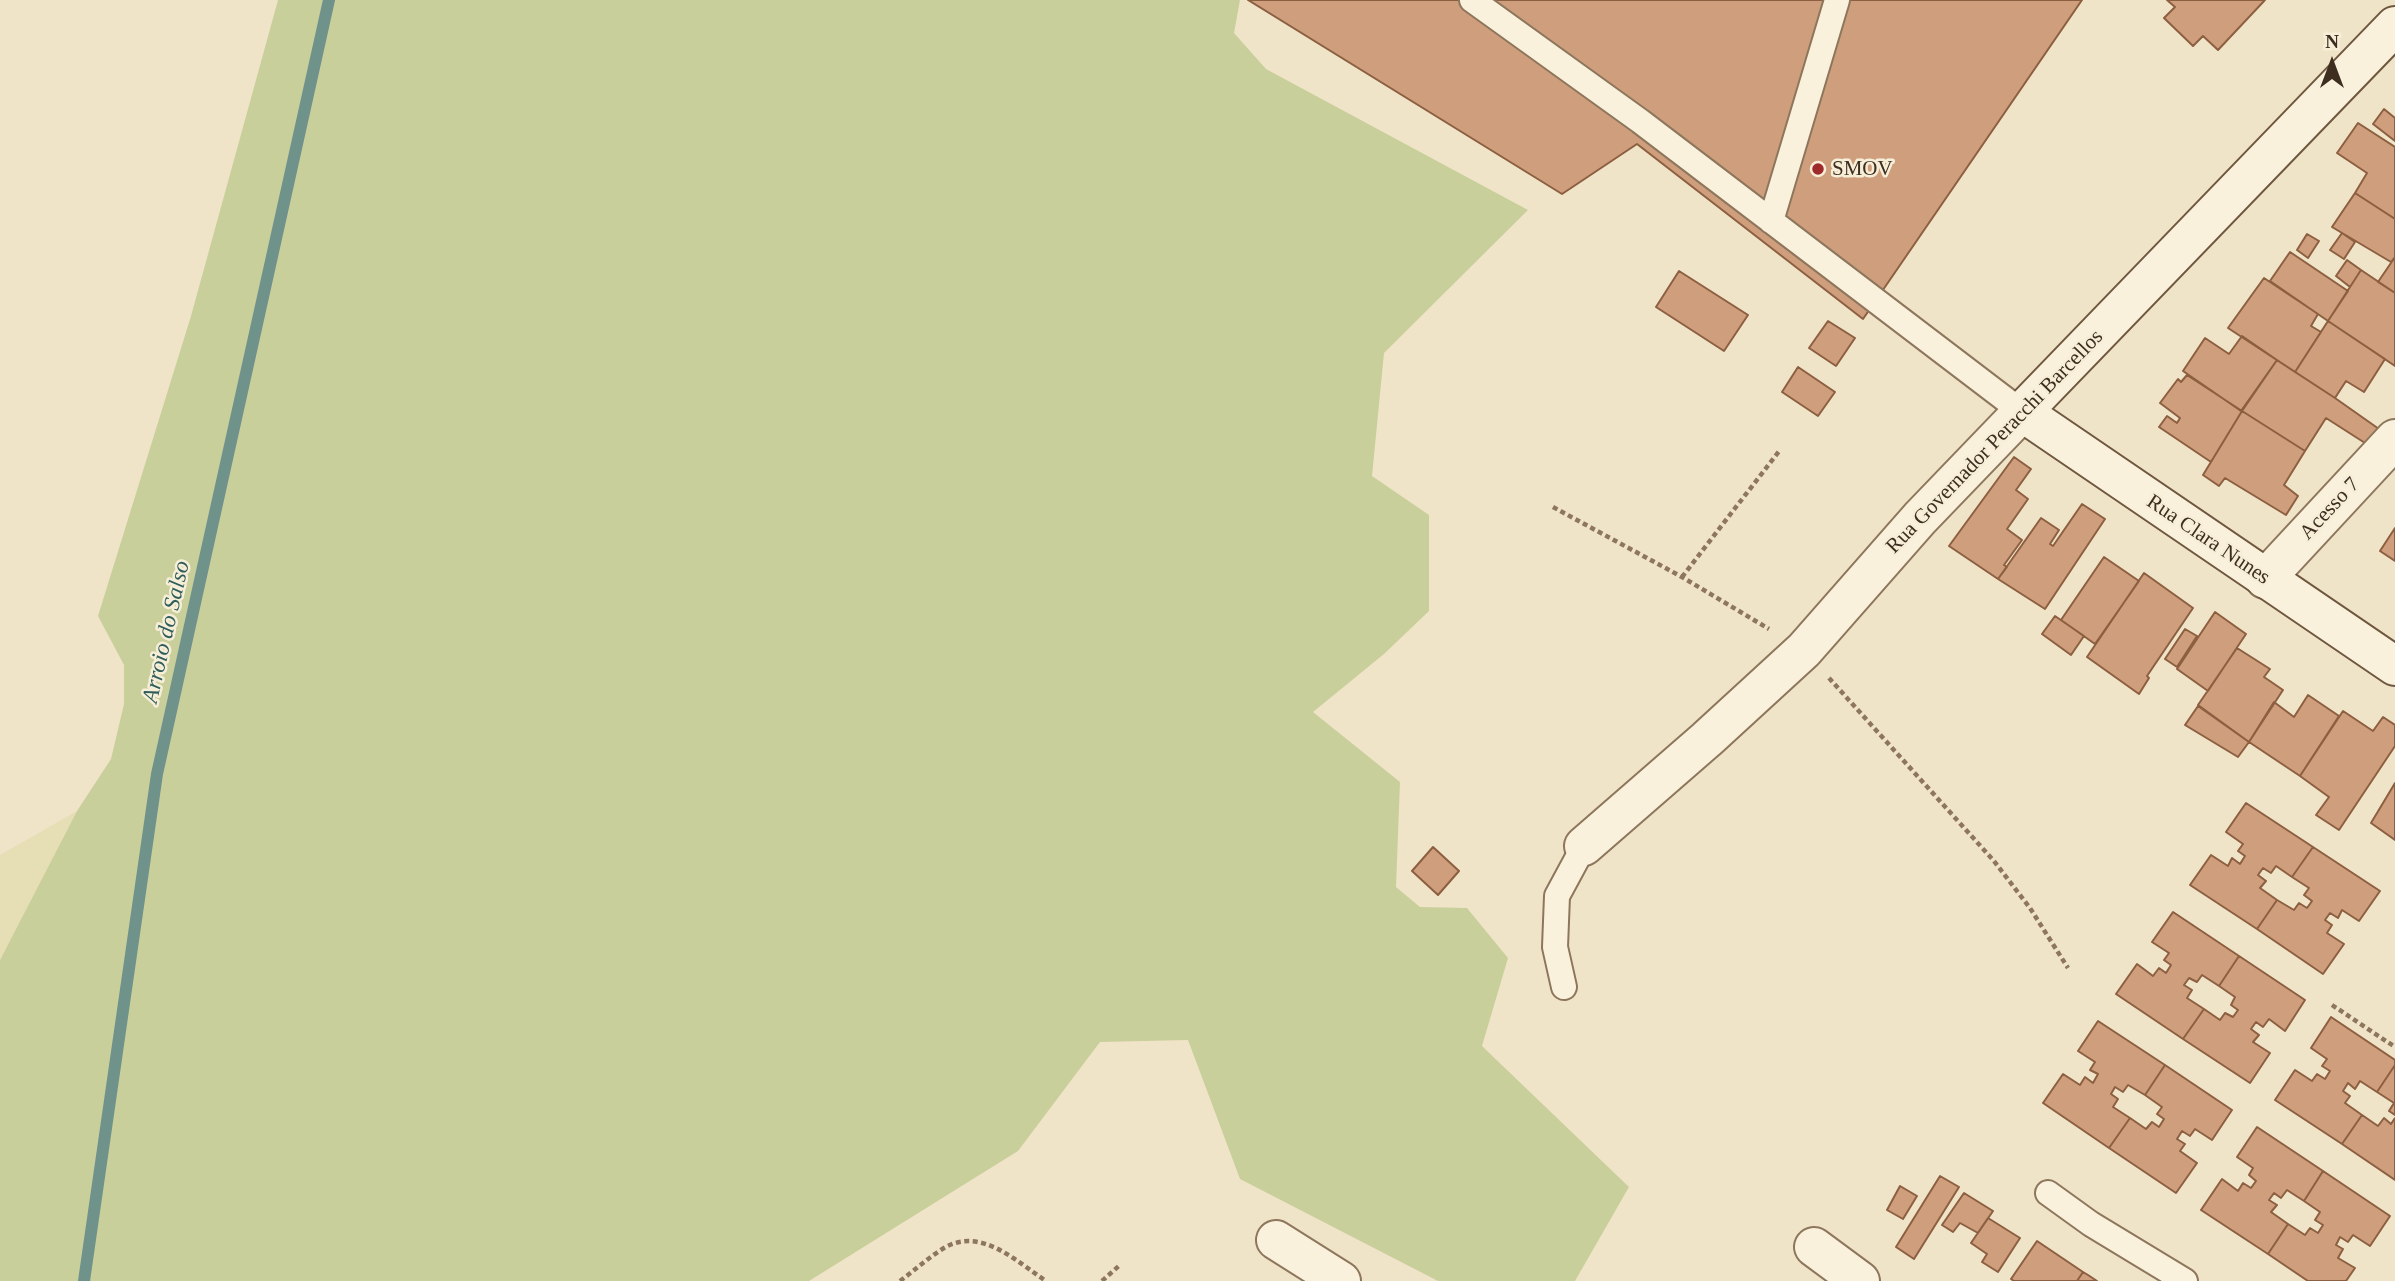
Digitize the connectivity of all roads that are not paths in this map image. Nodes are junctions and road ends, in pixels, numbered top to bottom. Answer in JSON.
{"nodes":[{"id":1,"x":1472,"y":0,"type":"edge"},
{"id":2,"x":1837,"y":0,"type":"edge"},
{"id":3,"x":2395,"y":26,"type":"edge"},
{"id":4,"x":1772,"y":221,"type":"junction"},
{"id":5,"x":2022,"y":412,"type":"junction"},
{"id":6,"x":2395,"y":439,"type":"edge"},
{"id":7,"x":2265,"y":579,"type":"junction"},
{"id":8,"x":2395,"y":666,"type":"edge"},
{"id":9,"x":1584,"y":846,"type":"joint"},
{"id":10,"x":1564,"y":987,"type":"dead end"},
{"id":11,"x":2048,"y":1193,"type":"dead end"},
{"id":12,"x":1276,"y":1240,"type":"dead end"},
{"id":13,"x":1814,"y":1247,"type":"dead end"},
{"id":14,"x":1341,"y":1281,"type":"edge"},
{"id":15,"x":1860,"y":1281,"type":"edge"},
{"id":16,"x":2185,"y":1281,"type":"edge"}],
"edges":[{"from":1,"to":4,"type":"lane"},
{"from":2,"to":4,"type":"lane"},
{"from":3,"to":5,"type":"street","name":"Rua Governador Peracchi Barcellos"},
{"from":4,"to":5,"type":"lane"},
{"from":5,"to":7,"type":"street","name":"Rua Clara Nunes"},
{"from":5,"to":9,"type":"street","name":"Rua Governador Peracchi Barcellos"},
{"from":6,"to":7,"type":"street","name":"Acesso 7"},
{"from":7,"to":8,"type":"street","name":"Rua Clara Nunes"},
{"from":9,"to":10,"type":"lane"},
{"from":11,"to":16,"type":"lane"},
{"from":12,"to":14,"type":"street"},
{"from":13,"to":15,"type":"street"}]}
